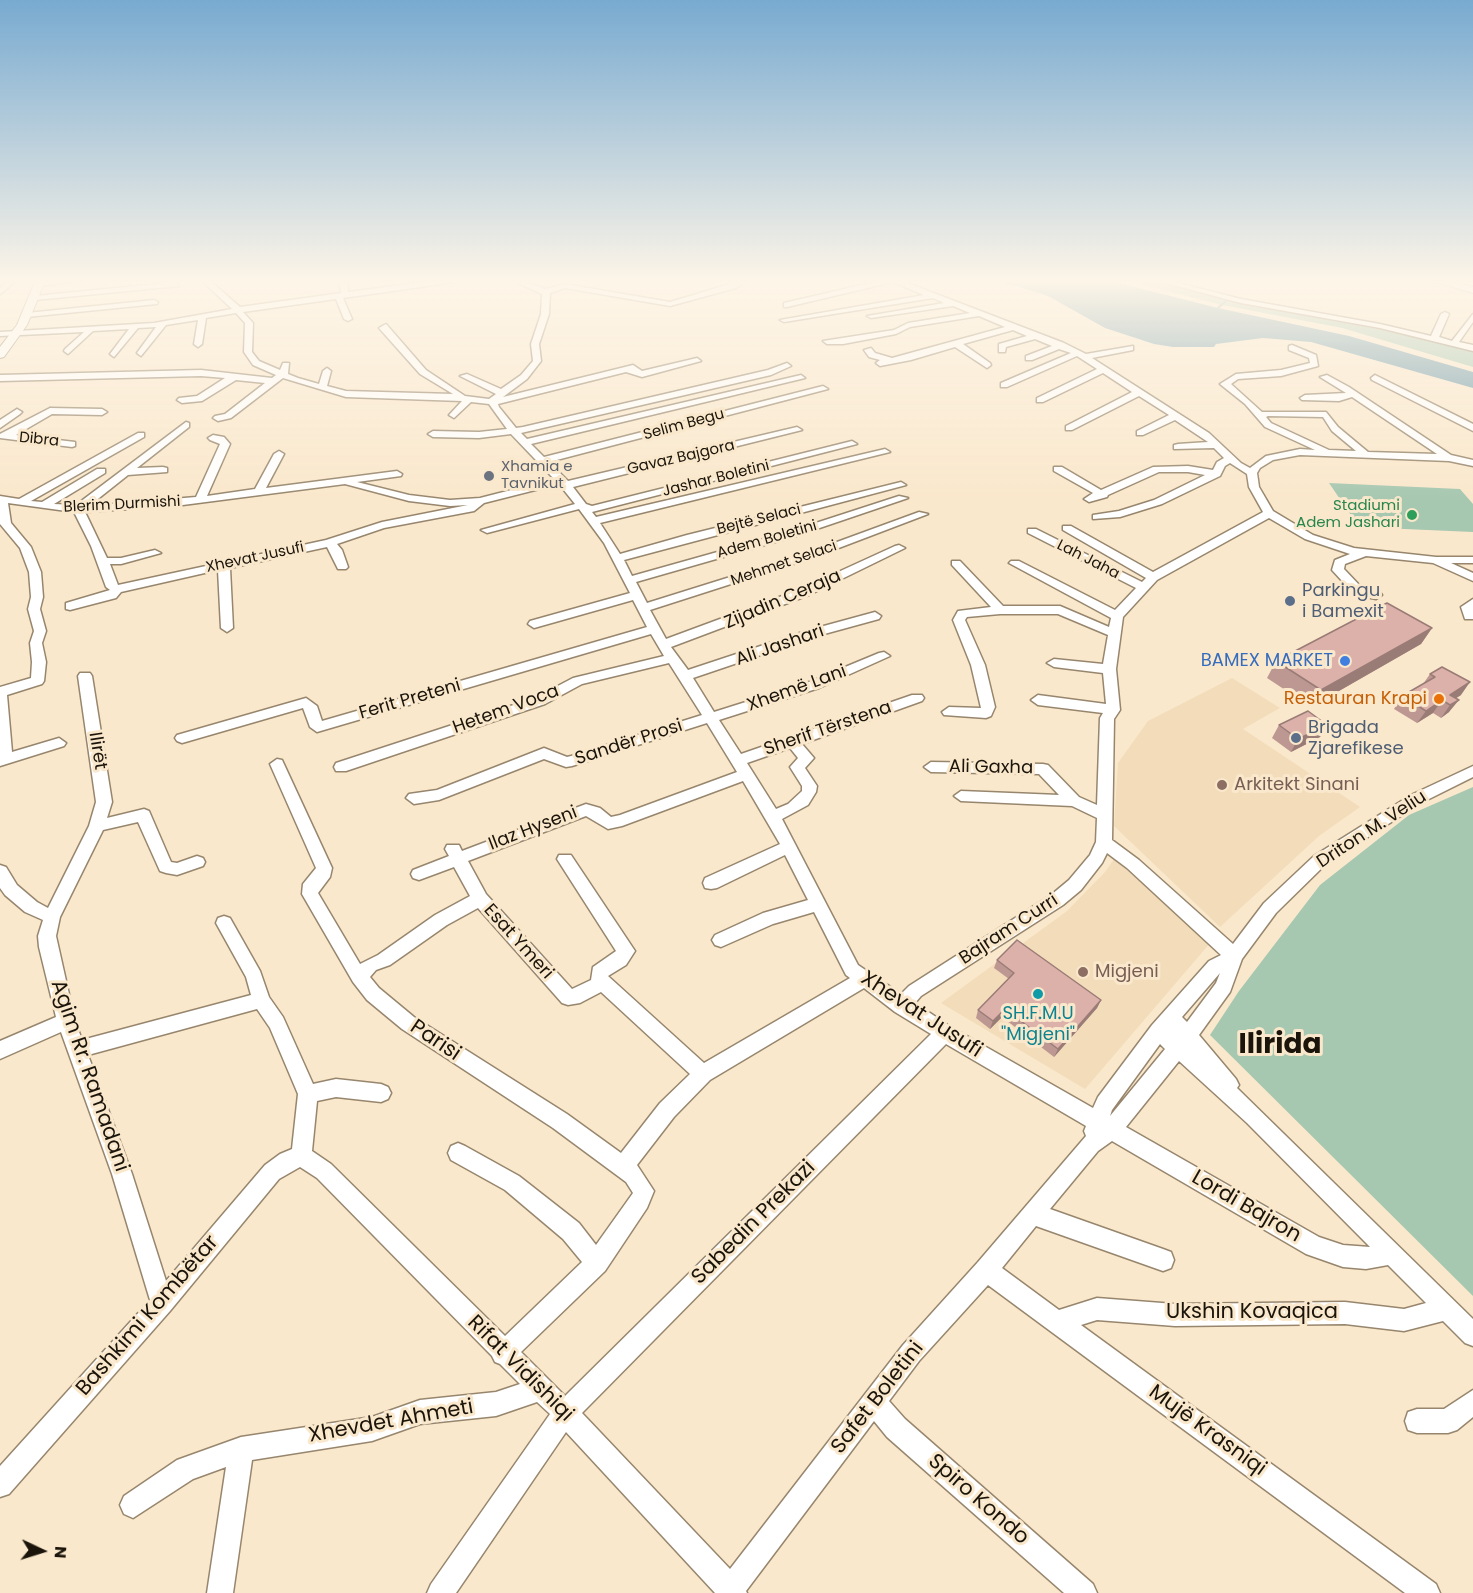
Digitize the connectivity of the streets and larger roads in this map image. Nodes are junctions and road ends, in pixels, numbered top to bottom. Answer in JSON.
{"nodes":[{"id":1,"x":249,"y":353,"type":"edge"},
{"id":2,"x":406,"y":353,"type":"edge"},
{"id":3,"x":536,"y":353,"type":"edge"},
{"id":4,"x":871,"y":353,"type":"edge"},
{"id":5,"x":921,"y":353,"type":"edge"},
{"id":6,"x":970,"y":353,"type":"edge"},
{"id":7,"x":1040,"y":353,"type":"edge"},
{"id":8,"x":1078,"y":353,"type":"edge"},
{"id":9,"x":1093,"y":353,"type":"edge"},
{"id":10,"x":1304,"y":353,"type":"edge"},
{"id":11,"x":1082,"y":355,"type":"junction"},
{"id":12,"x":1029,"y":358,"type":"dead end"},
{"id":13,"x":697,"y":361,"type":"dead end"},
{"id":14,"x":892,"y":361,"type":"junction"},
{"id":15,"x":880,"y":363,"type":"dead end"},
{"id":16,"x":286,"y":365,"type":"dead end"},
{"id":17,"x":987,"y":365,"type":"dead end"},
{"id":18,"x":787,"y":366,"type":"dead end"},
{"id":19,"x":1104,"y":369,"type":"junction"},
{"id":20,"x":327,"y":371,"type":"dead end"},
{"id":21,"x":719,"y":374,"type":"dead end"},
{"id":22,"x":125,"y":375,"type":"junction"},
{"id":23,"x":282,"y":375,"type":"junction"},
{"id":24,"x":235,"y":376,"type":"junction"},
{"id":25,"x":464,"y":376,"type":"dead end"},
{"id":26,"x":1324,"y":377,"type":"dead end"},
{"id":27,"x":0,"y":378,"type":"edge"},
{"id":28,"x":801,"y":378,"type":"dead end"},
{"id":29,"x":1375,"y":378,"type":"dead end"},
{"id":30,"x":272,"y":381,"type":"junction"},
{"id":31,"x":1004,"y":385,"type":"dead end"},
{"id":32,"x":113,"y":387,"type":"dead end"},
{"id":33,"x":322,"y":388,"type":"junction"},
{"id":34,"x":823,"y":389,"type":"dead end"},
{"id":35,"x":1137,"y":393,"type":"junction"},
{"id":36,"x":1353,"y":394,"type":"junction"},
{"id":37,"x":466,"y":398,"type":"junction"},
{"id":38,"x":497,"y":398,"type":"junction"},
{"id":39,"x":182,"y":400,"type":"dead end"},
{"id":40,"x":1040,"y":400,"type":"dead end"},
{"id":41,"x":1251,"y":407,"type":"junction"},
{"id":42,"x":17,"y":412,"type":"dead end"},
{"id":43,"x":102,"y":412,"type":"dead end"},
{"id":44,"x":454,"y":415,"type":"dead end"},
{"id":45,"x":1175,"y":416,"type":"junction"},
{"id":46,"x":1260,"y":416,"type":"junction"},
{"id":47,"x":218,"y":417,"type":"dead end"},
{"id":48,"x":0,"y":425,"type":"edge"},
{"id":49,"x":186,"y":425,"type":"dead end"},
{"id":50,"x":1269,"y":425,"type":"junction"},
{"id":51,"x":511,"y":428,"type":"junction"},
{"id":52,"x":1069,"y":428,"type":"dead end"},
{"id":53,"x":1473,"y":428,"type":"edge"},
{"id":54,"x":796,"y":430,"type":"dead end"},
{"id":55,"x":433,"y":434,"type":"dead end"},
{"id":56,"x":1140,"y":434,"type":"dead end"},
{"id":57,"x":141,"y":435,"type":"dead end"},
{"id":58,"x":4,"y":436,"type":"edge"},
{"id":59,"x":213,"y":438,"type":"dead end"},
{"id":60,"x":527,"y":442,"type":"junction"},
{"id":61,"x":72,"y":444,"type":"dead end"},
{"id":62,"x":852,"y":444,"type":"dead end"},
{"id":63,"x":1217,"y":446,"type":"junction"},
{"id":64,"x":1178,"y":447,"type":"dead end"},
{"id":65,"x":885,"y":452,"type":"dead end"},
{"id":66,"x":1327,"y":452,"type":"junction"},
{"id":67,"x":1364,"y":453,"type":"junction"},
{"id":68,"x":279,"y":454,"type":"dead end"},
{"id":69,"x":1279,"y":456,"type":"junction"},
{"id":70,"x":1449,"y":458,"type":"junction"},
{"id":71,"x":1230,"y":459,"type":"junction"},
{"id":72,"x":544,"y":460,"type":"junction"},
{"id":73,"x":1473,"y":464,"type":"edge"},
{"id":74,"x":1058,"y":469,"type":"dead end"},
{"id":75,"x":163,"y":470,"type":"dead end"},
{"id":76,"x":101,"y":471,"type":"dead end"},
{"id":77,"x":125,"y":472,"type":"junction"},
{"id":78,"x":1252,"y":473,"type":"junction"},
{"id":79,"x":397,"y":474,"type":"dead end"},
{"id":80,"x":1216,"y":474,"type":"junction"},
{"id":81,"x":345,"y":481,"type":"junction"},
{"id":82,"x":564,"y":482,"type":"junction"},
{"id":83,"x":47,"y":484,"type":"dead end"},
{"id":84,"x":901,"y":484,"type":"dead end"},
{"id":85,"x":260,"y":490,"type":"junction"},
{"id":86,"x":1103,"y":495,"type":"junction"},
{"id":87,"x":903,"y":498,"type":"dead end"},
{"id":88,"x":1,"y":499,"type":"edge"},
{"id":89,"x":1089,"y":499,"type":"dead end"},
{"id":90,"x":200,"y":500,"type":"junction"},
{"id":91,"x":480,"y":501,"type":"junction"},
{"id":92,"x":19,"y":502,"type":"junction"},
{"id":93,"x":44,"y":506,"type":"junction"},
{"id":94,"x":579,"y":506,"type":"junction"},
{"id":95,"x":78,"y":509,"type":"junction"},
{"id":96,"x":1269,"y":513,"type":"junction"},
{"id":97,"x":923,"y":514,"type":"dead end"},
{"id":98,"x":1097,"y":517,"type":"dead end"},
{"id":99,"x":594,"y":521,"type":"junction"},
{"id":100,"x":1067,"y":528,"type":"dead end"},
{"id":101,"x":487,"y":530,"type":"dead end"},
{"id":102,"x":1032,"y":531,"type":"dead end"},
{"id":103,"x":329,"y":543,"type":"junction"},
{"id":104,"x":900,"y":548,"type":"dead end"},
{"id":105,"x":155,"y":553,"type":"dead end"},
{"id":106,"x":1363,"y":553,"type":"junction"},
{"id":107,"x":618,"y":558,"type":"junction"},
{"id":108,"x":1423,"y":558,"type":"junction"},
{"id":109,"x":1473,"y":560,"type":"edge"},
{"id":110,"x":102,"y":561,"type":"junction"},
{"id":111,"x":956,"y":563,"type":"dead end"},
{"id":112,"x":1015,"y":563,"type":"dead end"},
{"id":113,"x":224,"y":565,"type":"junction"},
{"id":114,"x":342,"y":567,"type":"dead end"},
{"id":115,"x":1469,"y":575,"type":"edge"},
{"id":116,"x":1153,"y":577,"type":"junction"},
{"id":117,"x":630,"y":580,"type":"junction"},
{"id":118,"x":1144,"y":588,"type":"junction"},
{"id":119,"x":117,"y":589,"type":"junction"},
{"id":120,"x":1376,"y":595,"type":"dead end"},
{"id":121,"x":640,"y":602,"type":"junction"},
{"id":122,"x":70,"y":606,"type":"dead end"},
{"id":123,"x":1000,"y":610,"type":"junction"},
{"id":124,"x":875,"y":616,"type":"dead end"},
{"id":125,"x":1117,"y":616,"type":"junction"},
{"id":126,"x":534,"y":624,"type":"dead end"},
{"id":127,"x":227,"y":628,"type":"dead end"},
{"id":128,"x":653,"y":629,"type":"junction"},
{"id":129,"x":1113,"y":633,"type":"junction"},
{"id":130,"x":668,"y":652,"type":"junction"},
{"id":131,"x":884,"y":656,"type":"dead end"},
{"id":132,"x":1054,"y":663,"type":"dead end"},
{"id":133,"x":1109,"y":669,"type":"junction"},
{"id":134,"x":86,"y":676,"type":"dead end"},
{"id":135,"x":686,"y":676,"type":"junction"},
{"id":136,"x":0,"y":693,"type":"edge"},
{"id":137,"x":917,"y":698,"type":"dead end"},
{"id":138,"x":1038,"y":700,"type":"dead end"},
{"id":139,"x":1113,"y":710,"type":"junction"},
{"id":140,"x":948,"y":712,"type":"dead end"},
{"id":141,"x":710,"y":719,"type":"junction"},
{"id":142,"x":182,"y":738,"type":"dead end"},
{"id":143,"x":792,"y":741,"type":"junction"},
{"id":144,"x":59,"y":743,"type":"dead end"},
{"id":145,"x":1,"y":761,"type":"edge"},
{"id":146,"x":738,"y":761,"type":"junction"},
{"id":147,"x":277,"y":764,"type":"dead end"},
{"id":148,"x":342,"y":767,"type":"dead end"},
{"id":149,"x":931,"y":767,"type":"dead end"},
{"id":150,"x":1473,"y":771,"type":"edge"},
{"id":151,"x":747,"y":774,"type":"junction"},
{"id":152,"x":961,"y":796,"type":"dead end"},
{"id":153,"x":414,"y":798,"type":"dead end"},
{"id":154,"x":1074,"y":801,"type":"junction"},
{"id":155,"x":1103,"y":814,"type":"junction"},
{"id":156,"x":773,"y":816,"type":"junction"},
{"id":157,"x":97,"y":826,"type":"junction"},
{"id":158,"x":1104,"y":842,"type":"junction"},
{"id":159,"x":789,"y":846,"type":"junction"},
{"id":160,"x":456,"y":854,"type":"junction"},
{"id":161,"x":565,"y":859,"type":"dead end"},
{"id":162,"x":197,"y":862,"type":"dead end"},
{"id":163,"x":0,"y":871,"type":"edge"},
{"id":164,"x":419,"y":874,"type":"dead end"},
{"id":165,"x":711,"y":883,"type":"dead end"},
{"id":166,"x":480,"y":899,"type":"junction"},
{"id":167,"x":816,"y":905,"type":"junction"},
{"id":168,"x":52,"y":917,"type":"junction"},
{"id":169,"x":224,"y":922,"type":"dead end"},
{"id":170,"x":721,"y":940,"type":"dead end"},
{"id":171,"x":1234,"y":956,"type":"junction"},
{"id":172,"x":359,"y":977,"type":"junction"},
{"id":173,"x":863,"y":979,"type":"junction"},
{"id":174,"x":603,"y":982,"type":"junction"},
{"id":175,"x":261,"y":1000,"type":"junction"},
{"id":176,"x":901,"y":1006,"type":"junction"},
{"id":177,"x":66,"y":1021,"type":"junction"},
{"id":178,"x":1165,"y":1025,"type":"junction"},
{"id":179,"x":944,"y":1033,"type":"junction"},
{"id":180,"x":1182,"y":1040,"type":"junction"},
{"id":181,"x":79,"y":1049,"type":"junction"},
{"id":182,"x":0,"y":1050,"type":"edge"},
{"id":183,"x":703,"y":1074,"type":"junction"},
{"id":184,"x":381,"y":1093,"type":"dead end"},
{"id":185,"x":308,"y":1094,"type":"junction"},
{"id":186,"x":1099,"y":1132,"type":"junction"},
{"id":187,"x":458,"y":1153,"type":"dead end"},
{"id":188,"x":302,"y":1156,"type":"junction"},
{"id":189,"x":622,"y":1168,"type":"junction"},
{"id":190,"x":1033,"y":1214,"type":"junction"},
{"id":191,"x":1389,"y":1254,"type":"junction"},
{"id":192,"x":1163,"y":1260,"type":"dead end"},
{"id":193,"x":597,"y":1263,"type":"junction"},
{"id":194,"x":986,"y":1270,"type":"junction"},
{"id":195,"x":162,"y":1303,"type":"junction"},
{"id":196,"x":1447,"y":1309,"type":"junction"},
{"id":197,"x":1056,"y":1322,"type":"junction"},
{"id":198,"x":1473,"y":1335,"type":"edge"},
{"id":199,"x":503,"y":1354,"type":"junction"},
{"id":200,"x":539,"y":1389,"type":"junction"},
{"id":201,"x":1473,"y":1402,"type":"edge"},
{"id":202,"x":875,"y":1403,"type":"junction"},
{"id":203,"x":565,"y":1413,"type":"junction"},
{"id":204,"x":1417,"y":1420,"type":"dead end"},
{"id":205,"x":240,"y":1449,"type":"junction"},
{"id":206,"x":0,"y":1485,"type":"edge"},
{"id":207,"x":133,"y":1505,"type":"dead end"},
{"id":208,"x":731,"y":1592,"type":"edge"},
{"id":209,"x":220,"y":1593,"type":"edge"},
{"id":210,"x":440,"y":1593,"type":"edge"},
{"id":211,"x":1084,"y":1593,"type":"edge"},
{"id":212,"x":1427,"y":1593,"type":"edge"}],
"edges":[{"from":1,"to":23,"type":"street"},
{"from":2,"to":37,"type":"street"},
{"from":3,"to":38,"type":"street"},
{"from":4,"to":14,"type":"street"},
{"from":5,"to":14,"type":"street"},
{"from":6,"to":17,"type":"street"},
{"from":7,"to":12,"type":"street"},
{"from":8,"to":11,"type":"street"},
{"from":9,"to":11,"type":"street"},
{"from":10,"to":41,"type":"street"},
{"from":11,"to":19,"type":"street"},
{"from":11,"to":31,"type":"street"},
{"from":13,"to":38,"type":"street"},
{"from":14,"to":15,"type":"street"},
{"from":16,"to":23,"type":"street"},
{"from":18,"to":51,"type":"street"},
{"from":19,"to":35,"type":"street"},
{"from":19,"to":40,"type":"street"},
{"from":20,"to":33,"type":"street"},
{"from":21,"to":51,"type":"street"},
{"from":22,"to":24,"type":"street"},
{"from":22,"to":27,"type":"street"},
{"from":22,"to":32,"type":"street"},
{"from":23,"to":30,"type":"street"},
{"from":23,"to":33,"type":"street"},
{"from":24,"to":30,"type":"street"},
{"from":24,"to":39,"type":"street"},
{"from":25,"to":38,"type":"street"},
{"from":26,"to":36,"type":"street"},
{"from":28,"to":60,"type":"street"},
{"from":29,"to":53,"type":"street"},
{"from":30,"to":47,"type":"street"},
{"from":33,"to":37,"type":"street"},
{"from":34,"to":72,"type":"street","name":"Selim Begu"},
{"from":35,"to":45,"type":"street"},
{"from":35,"to":52,"type":"street"},
{"from":36,"to":41,"type":"street"},
{"from":36,"to":70,"type":"street"},
{"from":37,"to":38,"type":"street"},
{"from":37,"to":44,"type":"street"},
{"from":38,"to":51,"type":"street","name":"Xhevat Jusufi"},
{"from":41,"to":46,"type":"street"},
{"from":42,"to":48,"type":"street","name":"Dibra"},
{"from":43,"to":58,"type":"street","name":"Dibra"},
{"from":45,"to":56,"type":"street"},
{"from":45,"to":63,"type":"street"},
{"from":46,"to":50,"type":"street"},
{"from":46,"to":67,"type":"street"},
{"from":49,"to":77,"type":"street"},
{"from":50,"to":66,"type":"street"},
{"from":50,"to":69,"type":"street"},
{"from":51,"to":55,"type":"street"},
{"from":51,"to":60,"type":"street","name":"Xhevat Jusufi"},
{"from":54,"to":82,"type":"street","name":"Gavaz Bajgora"},
{"from":57,"to":92,"type":"street","name":"Blerim Durmishi"},
{"from":58,"to":61,"type":"street","name":"Dibra"},
{"from":59,"to":90,"type":"street","name":"Blerim Durmishi"},
{"from":60,"to":72,"type":"street","name":"Xhevat Jusufi"},
{"from":62,"to":94,"type":"street","name":"Jashar Boletini"},
{"from":63,"to":64,"type":"street"},
{"from":63,"to":71,"type":"street"},
{"from":65,"to":99,"type":"street"},
{"from":66,"to":67,"type":"street"},
{"from":66,"to":69,"type":"street"},
{"from":67,"to":70,"type":"street"},
{"from":68,"to":85,"type":"street"},
{"from":69,"to":78,"type":"street"},
{"from":70,"to":73,"type":"street"},
{"from":71,"to":78,"type":"street"},
{"from":71,"to":80,"type":"street"},
{"from":72,"to":82,"type":"street","name":"Xhevat Jusufi"},
{"from":74,"to":86,"type":"street"},
{"from":75,"to":77,"type":"street"},
{"from":76,"to":93,"type":"street","name":"Blerim Durmishi"},
{"from":77,"to":95,"type":"street"},
{"from":78,"to":96,"type":"street"},
{"from":79,"to":81,"type":"street","name":"Blerim Durmishi"},
{"from":80,"to":86,"type":"street"},
{"from":80,"to":98,"type":"street"},
{"from":81,"to":85,"type":"street","name":"Blerim Durmishi"},
{"from":81,"to":91,"type":"street","name":"Xhevat Jusufi"},
{"from":82,"to":91,"type":"street","name":"Xhevat Jusufi"},
{"from":82,"to":94,"type":"street","name":"Xhevat Jusufi"},
{"from":83,"to":92,"type":"street","name":"Blerim Durmishi"},
{"from":84,"to":107,"type":"street","name":"Bejtë Selaci"},
{"from":85,"to":90,"type":"street","name":"Blerim Durmishi"},
{"from":86,"to":89,"type":"street"},
{"from":87,"to":117,"type":"street","name":"Adem Boletini"},
{"from":88,"to":92,"type":"street","name":"Blerim Durmishi"},
{"from":88,"to":136,"type":"street"},
{"from":90,"to":95,"type":"street","name":"Blerim Durmishi"},
{"from":91,"to":103,"type":"street","name":"Xhevat Jusufi"},
{"from":92,"to":93,"type":"street","name":"Blerim Durmishi"},
{"from":93,"to":95,"type":"street","name":"Blerim Durmishi"},
{"from":94,"to":99,"type":"street","name":"Xhevat Jusufi"},
{"from":94,"to":101,"type":"street"},
{"from":95,"to":110,"type":"street"},
{"from":96,"to":106,"type":"street"},
{"from":96,"to":116,"type":"street"},
{"from":97,"to":121,"type":"street","name":"Mehmet Selaci"},
{"from":99,"to":107,"type":"street","name":"Xhevat Jusufi"},
{"from":100,"to":116,"type":"street"},
{"from":102,"to":118,"type":"street","name":"Lah Jaha"},
{"from":103,"to":113,"type":"street","name":"Xhevat Jusufi"},
{"from":103,"to":114,"type":"street"},
{"from":104,"to":130,"type":"street","name":"Zijadin Ceraja"},
{"from":105,"to":110,"type":"street"},
{"from":106,"to":108,"type":"street"},
{"from":106,"to":120,"type":"street"},
{"from":107,"to":117,"type":"street","name":"Xhevat Jusufi"},
{"from":108,"to":109,"type":"street"},
{"from":108,"to":115,"type":"street"},
{"from":109,"to":115,"type":"street"},
{"from":110,"to":119,"type":"street"},
{"from":111,"to":123,"type":"street"},
{"from":112,"to":125,"type":"street"},
{"from":113,"to":119,"type":"street","name":"Xhevat Jusufi"},
{"from":113,"to":127,"type":"street"},
{"from":116,"to":118,"type":"street"},
{"from":117,"to":121,"type":"street","name":"Xhevat Jusufi"},
{"from":118,"to":125,"type":"street"},
{"from":119,"to":122,"type":"street","name":"Xhevat Jusufi"},
{"from":121,"to":126,"type":"street","name":"Mehmet Selaci"},
{"from":121,"to":128,"type":"street","name":"Xhevat Jusufi"},
{"from":123,"to":129,"type":"street"},
{"from":123,"to":140,"type":"street"},
{"from":124,"to":135,"type":"street","name":"Ali Jashari"},
{"from":125,"to":129,"type":"street"},
{"from":128,"to":130,"type":"street","name":"Xhevat Jusufi"},
{"from":128,"to":142,"type":"street","name":"Ferit Preteni"},
{"from":129,"to":133,"type":"street"},
{"from":130,"to":135,"type":"street","name":"Xhevat Jusufi"},
{"from":130,"to":148,"type":"street","name":"Hetem Voca"},
{"from":131,"to":141,"type":"street","name":"Xhemë Lani"},
{"from":132,"to":133,"type":"street"},
{"from":133,"to":139,"type":"street"},
{"from":134,"to":157,"type":"street","name":"Ilirët"},
{"from":135,"to":141,"type":"street","name":"Xhevat Jusufi"},
{"from":136,"to":145,"type":"street"},
{"from":137,"to":143,"type":"street","name":"Sherif Tërstena"},
{"from":138,"to":139,"type":"street"},
{"from":139,"to":155,"type":"street"},
{"from":141,"to":146,"type":"street","name":"Xhevat Jusufi"},
{"from":141,"to":153,"type":"street","name":"Sandër Prosi"},
{"from":143,"to":146,"type":"street","name":"Sherif Tërstena"},
{"from":143,"to":156,"type":"street"},
{"from":144,"to":145,"type":"street"},
{"from":146,"to":151,"type":"street","name":"Xhevat Jusufi"},
{"from":147,"to":172,"type":"street","name":"Parisi"},
{"from":149,"to":154,"type":"street","name":"Ali Gaxha"},
{"from":150,"to":171,"type":"street","name":"Driton M. Veliu"},
{"from":151,"to":156,"type":"street","name":"Xhevat Jusufi"},
{"from":151,"to":160,"type":"street","name":"Ilaz Hyseni"},
{"from":152,"to":154,"type":"street","name":"Ali Gaxha"},
{"from":154,"to":155,"type":"street","name":"Ali Gaxha"},
{"from":155,"to":158,"type":"street"},
{"from":156,"to":159,"type":"street","name":"Xhevat Jusufi"},
{"from":157,"to":162,"type":"street"},
{"from":157,"to":168,"type":"street","name":"Ilirët"},
{"from":158,"to":171,"type":"street"},
{"from":158,"to":176,"type":"street","name":"Bajram Curri"},
{"from":159,"to":165,"type":"street"},
{"from":159,"to":167,"type":"street","name":"Xhevat Jusufi"},
{"from":160,"to":164,"type":"street","name":"Ilaz Hyseni"},
{"from":160,"to":166,"type":"street","name":"Esat Ymeri"},
{"from":161,"to":174,"type":"street","name":"Esat Ymeri"},
{"from":163,"to":168,"type":"street"},
{"from":166,"to":172,"type":"street"},
{"from":166,"to":174,"type":"street","name":"Esat Ymeri"},
{"from":167,"to":170,"type":"street"},
{"from":167,"to":173,"type":"street","name":"Xhevat Jusufi"},
{"from":168,"to":177,"type":"street","name":"Agim Rr. Ramadani"},
{"from":169,"to":175,"type":"street"},
{"from":171,"to":178,"type":"street","name":"Driton M. Veliu"},
{"from":171,"to":180,"type":"street","name":"Driton M. Veliu"},
{"from":172,"to":189,"type":"street","name":"Parisi"},
{"from":173,"to":176,"type":"street","name":"Xhevat Jusufi"},
{"from":173,"to":183,"type":"street"},
{"from":174,"to":183,"type":"street"},
{"from":175,"to":181,"type":"street"},
{"from":175,"to":185,"type":"street"},
{"from":176,"to":179,"type":"street","name":"Xhevat Jusufi"},
{"from":177,"to":181,"type":"street","name":"Agim Rr. Ramadani"},
{"from":177,"to":182,"type":"street"},
{"from":178,"to":180,"type":"street"},
{"from":178,"to":186,"type":"street","name":"Safet Boletini"},
{"from":179,"to":186,"type":"street","name":"Xhevat Jusufi"},
{"from":179,"to":203,"type":"street","name":"Sabedin Prekazi"},
{"from":180,"to":186,"type":"street","name":"Safet Boletini"},
{"from":180,"to":191,"type":"street"},
{"from":181,"to":195,"type":"street","name":"Agim Rr. Ramadani"},
{"from":183,"to":189,"type":"street"},
{"from":184,"to":185,"type":"street"},
{"from":185,"to":188,"type":"street"},
{"from":186,"to":190,"type":"street","name":"Safet Boletini"},
{"from":186,"to":191,"type":"street","name":"Lordi Bajron"},
{"from":187,"to":193,"type":"street"},
{"from":188,"to":195,"type":"street","name":"Bashkimi Kombëtar"},
{"from":188,"to":199,"type":"street","name":"Rifat Vidishiqi"},
{"from":189,"to":193,"type":"street","name":"Parisi"},
{"from":190,"to":192,"type":"street"},
{"from":190,"to":194,"type":"street","name":"Safet Boletini"},
{"from":191,"to":196,"type":"street"},
{"from":193,"to":199,"type":"street","name":"Parisi"},
{"from":194,"to":197,"type":"street","name":"Mujë Krasniqi"},
{"from":194,"to":202,"type":"street","name":"Safet Boletini"},
{"from":195,"to":206,"type":"street","name":"Bashkimi Kombëtar"},
{"from":196,"to":197,"type":"street","name":"Ukshin Kovaqica"},
{"from":196,"to":198,"type":"street"},
{"from":197,"to":212,"type":"street","name":"Mujë Krasniqi"},
{"from":199,"to":200,"type":"street","name":"Rifat Vidishiqi"},
{"from":200,"to":203,"type":"street","name":"Rifat Vidishiqi"},
{"from":200,"to":205,"type":"street","name":"Xhevdet Ahmeti"},
{"from":201,"to":204,"type":"street"},
{"from":202,"to":208,"type":"street","name":"Safet Boletini"},
{"from":202,"to":211,"type":"street","name":"Spiro Kondo"},
{"from":203,"to":208,"type":"street","name":"Rifat Vidishiqi"},
{"from":203,"to":210,"type":"street","name":"Sabedin Prekazi"},
{"from":205,"to":207,"type":"street","name":"Xhevdet Ahmeti"},
{"from":205,"to":209,"type":"street"}]}
